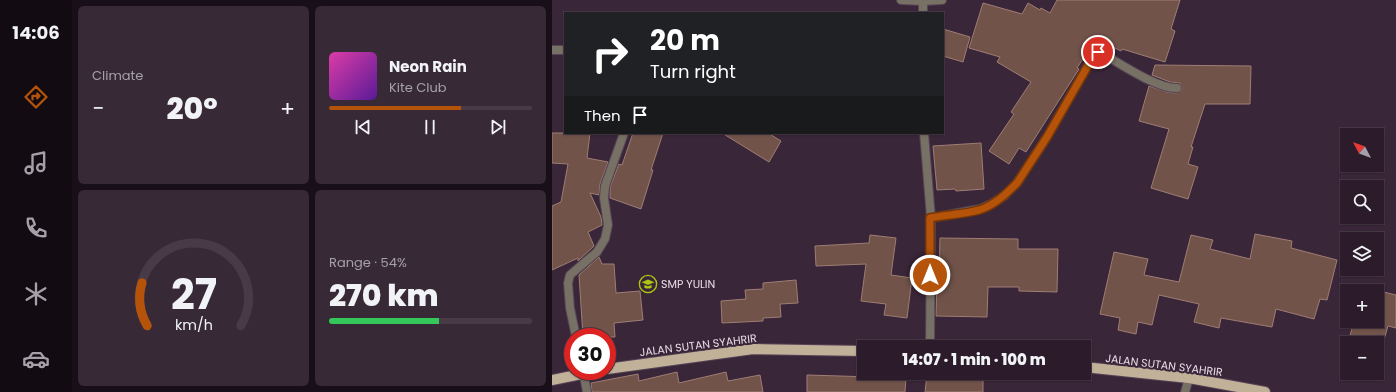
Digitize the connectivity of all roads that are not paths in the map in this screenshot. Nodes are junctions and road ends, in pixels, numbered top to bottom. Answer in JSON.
{"nodes":[{"id":1,"x":901,"y":0,"type":"edge"},
{"id":2,"x":942,"y":0,"type":"edge"},
{"id":3,"x":923,"y":1,"type":"junction"},
{"id":4,"x":922,"y":12,"type":"edge"},
{"id":5,"x":552,"y":50,"type":"edge"},
{"id":6,"x":564,"y":50,"type":"edge"},
{"id":7,"x":1177,"y":88,"type":"dead end"},
{"id":8,"x":624,"y":134,"type":"edge"},
{"id":9,"x":924,"y":134,"type":"edge"},
{"id":10,"x":930,"y":218,"type":"junction"},
{"id":11,"x":574,"y":328,"type":"edge"},
{"id":12,"x":930,"y":340,"type":"edge"},
{"id":13,"x":857,"y":351,"type":"edge"},
{"id":14,"x":616,"y":368,"type":"edge"},
{"id":15,"x":1091,"y":368,"type":"edge"},
{"id":16,"x":564,"y":377,"type":"edge"},
{"id":17,"x":1190,"y":378,"type":"junction"},
{"id":18,"x":552,"y":380,"type":"edge"},
{"id":19,"x":585,"y":380,"type":"edge"},
{"id":20,"x":587,"y":392,"type":"edge"},
{"id":21,"x":1185,"y":392,"type":"edge"},
{"id":22,"x":1265,"y":392,"type":"edge"}],
"edges":[{"from":1,"to":3,"type":"street"},
{"from":2,"to":3,"type":"street"},
{"from":3,"to":4,"type":"street"},
{"from":5,"to":6,"type":"street"},
{"from":7,"to":10,"type":"street"},
{"from":8,"to":11,"type":"street"},
{"from":9,"to":10,"type":"street"},
{"from":10,"to":12,"type":"street"},
{"from":13,"to":14,"type":"main road","name":"JALAN SUTAN SYAHRIR"},
{"from":15,"to":17,"type":"main road","name":"JALAN SUTAN SYAHRIR"},
{"from":16,"to":18,"type":"main road"},
{"from":17,"to":21,"type":"street"},
{"from":17,"to":22,"type":"main road","name":"JALAN SUTAN SYAHRIR"},
{"from":19,"to":20,"type":"street"}]}
